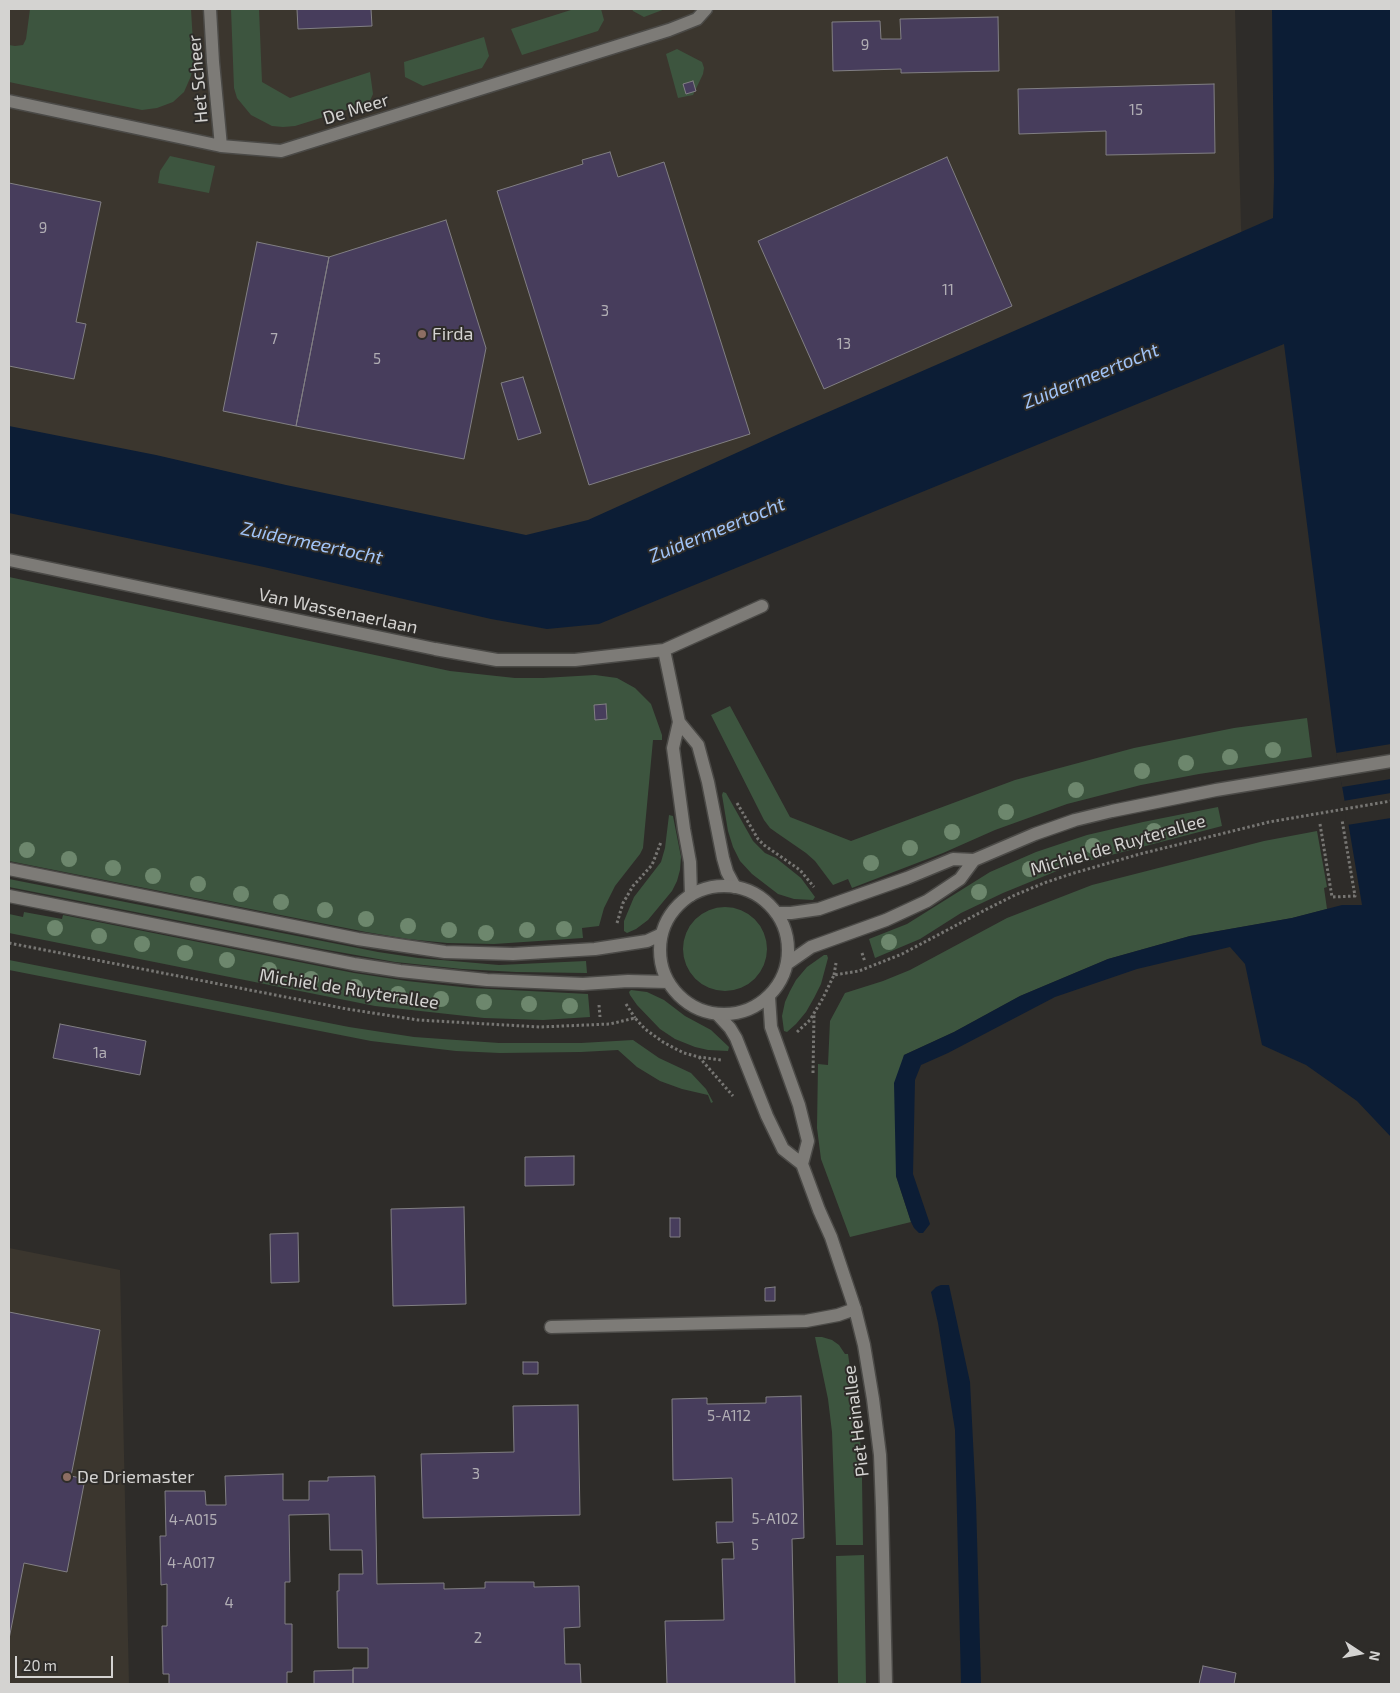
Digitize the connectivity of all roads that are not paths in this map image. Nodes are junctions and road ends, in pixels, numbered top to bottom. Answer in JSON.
{"nodes":[{"id":1,"x":210,"y":9,"type":"edge"},
{"id":2,"x":704,"y":11,"type":"edge"},
{"id":3,"x":9,"y":101,"type":"edge"},
{"id":4,"x":221,"y":146,"type":"junction"},
{"id":5,"x":9,"y":560,"type":"edge"},
{"id":6,"x":762,"y":606,"type":"dead end"},
{"id":7,"x":664,"y":650,"type":"junction"},
{"id":8,"x":679,"y":722,"type":"junction"},
{"id":9,"x":1391,"y":761,"type":"edge"},
{"id":10,"x":974,"y":860,"type":"junction"},
{"id":11,"x":9,"y":869,"type":"edge"},
{"id":12,"x":735,"y":887,"type":"junction"},
{"id":13,"x":691,"y":895,"type":"junction"},
{"id":14,"x":9,"y":896,"type":"edge"},
{"id":15,"x":776,"y":913,"type":"junction"},
{"id":16,"x":662,"y":934,"type":"junction"},
{"id":17,"x":788,"y":962,"type":"junction"},
{"id":18,"x":668,"y":982,"type":"junction"},
{"id":19,"x":769,"y":997,"type":"junction"},
{"id":20,"x":718,"y":1015,"type":"junction"},
{"id":21,"x":802,"y":1164,"type":"junction"},
{"id":22,"x":854,"y":1309,"type":"junction"},
{"id":23,"x":551,"y":1327,"type":"dead end"},
{"id":24,"x":886,"y":1684,"type":"edge"}],
"edges":[{"from":1,"to":4,"type":"street","name":"Het Scheer"},
{"from":2,"to":4,"type":"street","name":"De Meer"},
{"from":3,"to":4,"type":"street","name":"De Meer"},
{"from":5,"to":7,"type":"street","name":"Van Wassenaerlaan"},
{"from":6,"to":7,"type":"street","name":"Van Wassenaerlaan"},
{"from":7,"to":8,"type":"street"},
{"from":8,"to":12,"type":"street"},
{"from":8,"to":13,"type":"street"},
{"from":9,"to":10,"type":"street","name":"Michiel de Ruyterallee"},
{"from":10,"to":15,"type":"street","name":"Michiel de Ruyterallee"},
{"from":10,"to":17,"type":"street","name":"Michiel de Ruyterallee"},
{"from":11,"to":16,"type":"street"},
{"from":12,"to":13,"type":"street"},
{"from":12,"to":15,"type":"street"},
{"from":13,"to":16,"type":"street"},
{"from":14,"to":18,"type":"street","name":"Michiel de Ruyterallee"},
{"from":15,"to":17,"type":"street"},
{"from":16,"to":18,"type":"street"},
{"from":17,"to":19,"type":"street"},
{"from":18,"to":20,"type":"street"},
{"from":19,"to":20,"type":"street"},
{"from":19,"to":21,"type":"street"},
{"from":20,"to":21,"type":"street"},
{"from":21,"to":22,"type":"street","name":"Piet Heinallee"},
{"from":22,"to":23,"type":"street"},
{"from":22,"to":24,"type":"street","name":"Piet Heinallee"}]}
